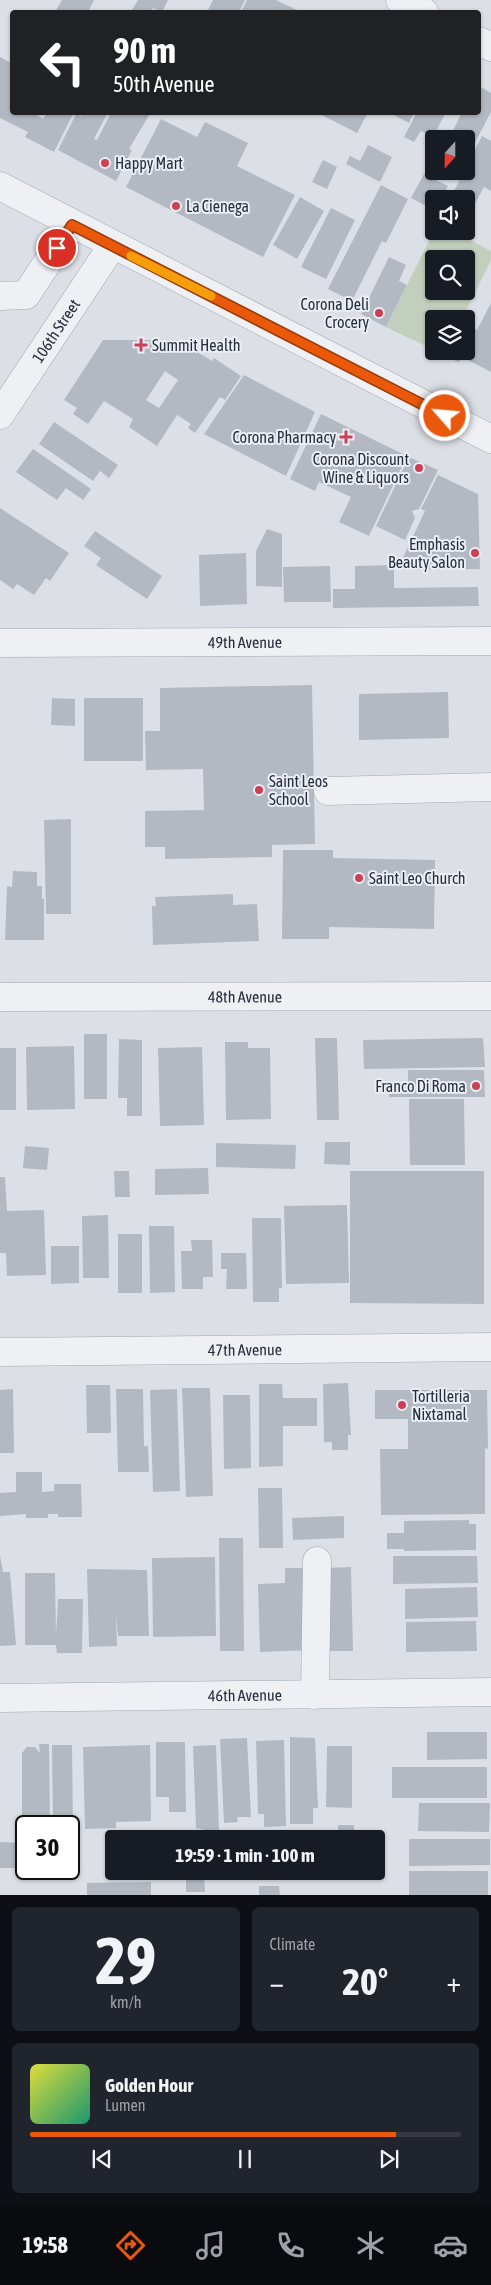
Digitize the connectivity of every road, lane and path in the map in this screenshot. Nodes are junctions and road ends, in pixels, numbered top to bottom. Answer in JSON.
{"nodes":[{"id":1,"x":400,"y":0,"type":"edge"},
{"id":2,"x":420,"y":10,"type":"edge"},
{"id":3,"x":0,"y":186,"type":"edge"},
{"id":4,"x":72,"y":225,"type":"junction"},
{"id":5,"x":112,"y":246,"type":"junction"},
{"id":6,"x":0,"y":296,"type":"edge"},
{"id":7,"x":0,"y":415,"type":"edge"},
{"id":8,"x":491,"y":439,"type":"edge"},
{"id":9,"x":491,"y":641,"type":"edge"},
{"id":10,"x":0,"y":643,"type":"edge"},
{"id":11,"x":491,"y":787,"type":"edge"},
{"id":12,"x":328,"y":791,"type":"dead end"},
{"id":13,"x":491,"y":996,"type":"edge"},
{"id":14,"x":0,"y":997,"type":"edge"},
{"id":15,"x":491,"y":1347,"type":"edge"},
{"id":16,"x":0,"y":1352,"type":"edge"},
{"id":17,"x":317,"y":1561,"type":"dead end"},
{"id":18,"x":491,"y":1692,"type":"edge"},
{"id":19,"x":315,"y":1695,"type":"junction"},
{"id":20,"x":0,"y":1698,"type":"edge"}],
"edges":[{"from":1,"to":2,"type":"street"},
{"from":3,"to":4,"type":"street"},
{"from":4,"to":5,"type":"street"},
{"from":4,"to":6,"type":"street"},
{"from":5,"to":7,"type":"street","name":"106th Street"},
{"from":5,"to":8,"type":"street"},
{"from":9,"to":10,"type":"street","name":"49th Avenue"},
{"from":11,"to":12,"type":"street"},
{"from":13,"to":14,"type":"street","name":"48th Avenue"},
{"from":15,"to":16,"type":"street","name":"47th Avenue"},
{"from":17,"to":19,"type":"street"},
{"from":18,"to":19,"type":"street","name":"46th Avenue"},
{"from":19,"to":20,"type":"street","name":"46th Avenue"}]}
